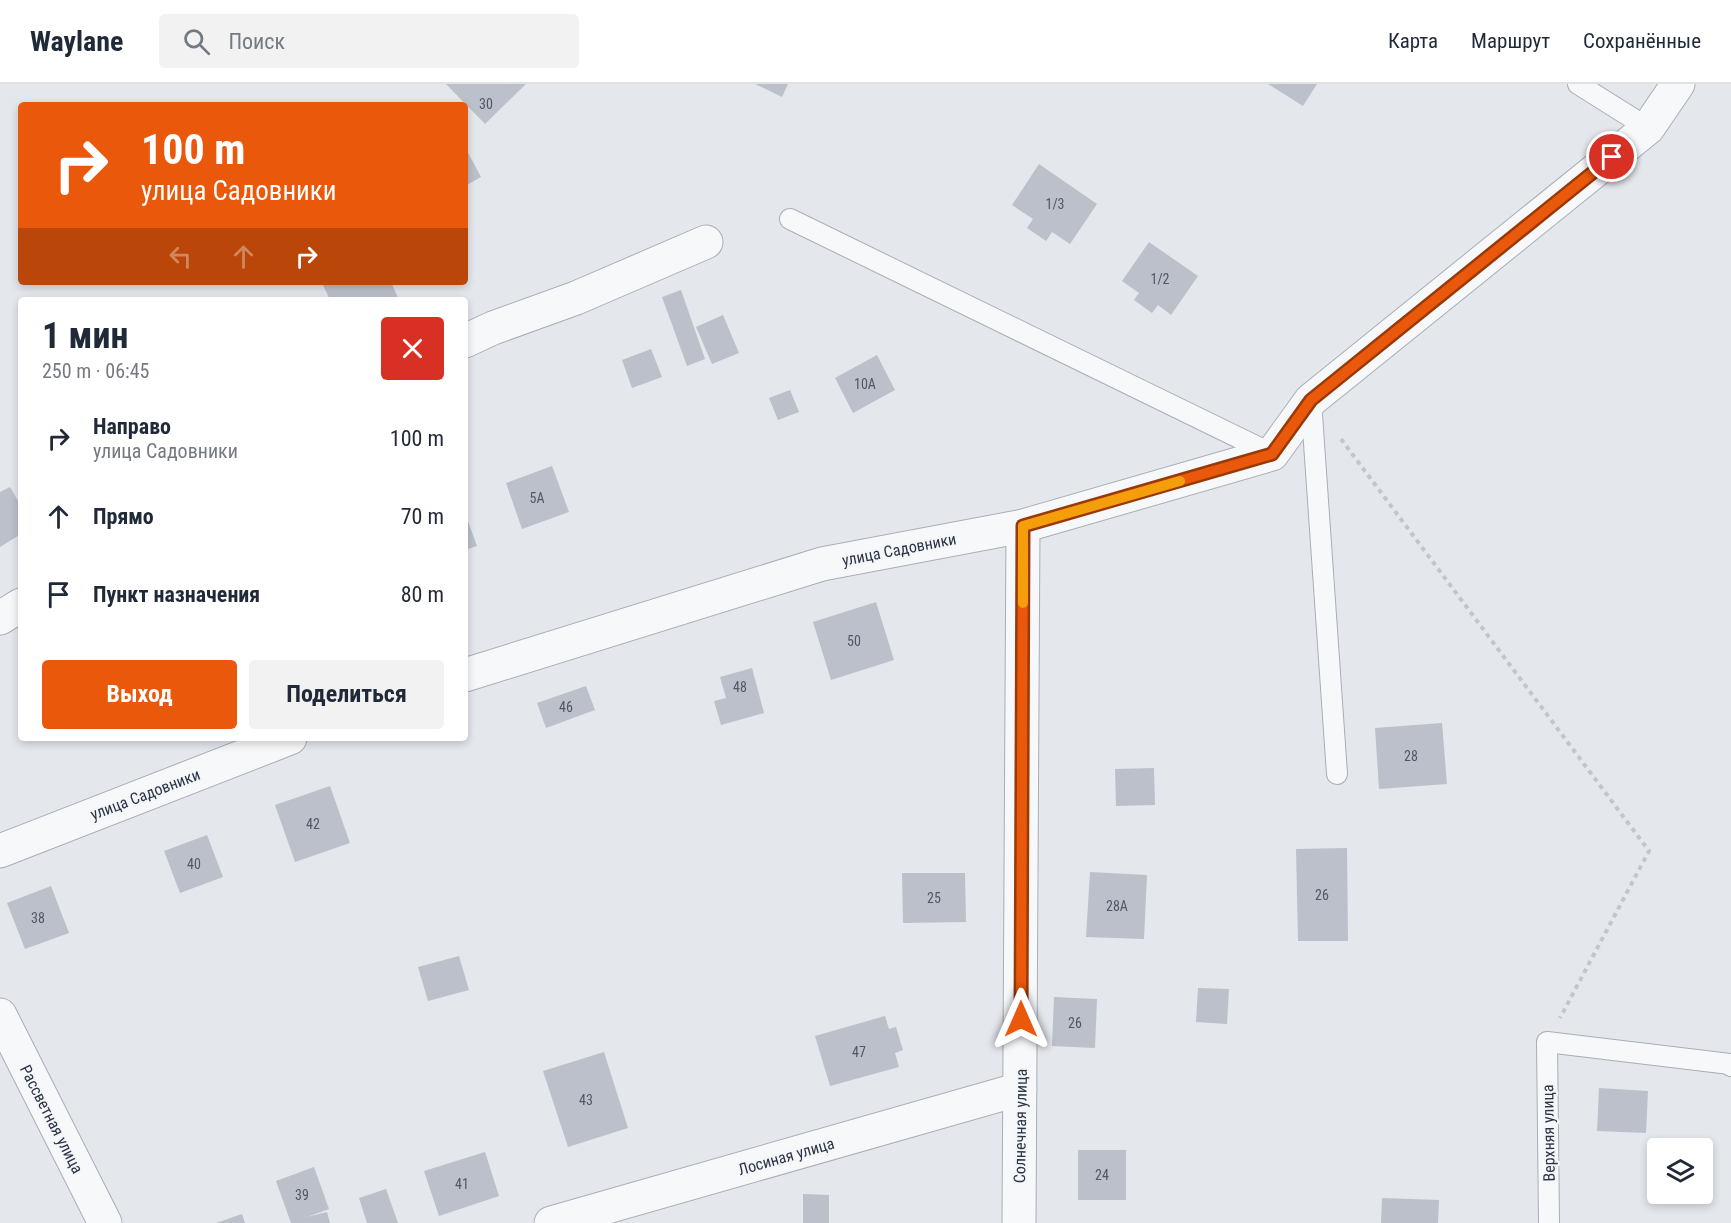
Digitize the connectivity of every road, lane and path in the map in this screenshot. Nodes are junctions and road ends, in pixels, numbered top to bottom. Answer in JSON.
{"nodes":[{"id":1,"x":1578,"y":84,"type":"edge"},
{"id":2,"x":1678,"y":84,"type":"edge"},
{"id":3,"x":1648,"y":128,"type":"junction"},
{"id":4,"x":790,"y":219,"type":"dead end"},
{"id":5,"x":706,"y":242,"type":"dead end"},
{"id":6,"x":468,"y":340,"type":"edge"},
{"id":7,"x":1311,"y":400,"type":"junction"},
{"id":8,"x":1340,"y":438,"type":"dead end"},
{"id":9,"x":1272,"y":454,"type":"junction"},
{"id":10,"x":1023,"y":526,"type":"junction"},
{"id":11,"x":18,"y":607,"type":"edge"},
{"id":12,"x":0,"y":618,"type":"edge"},
{"id":13,"x":468,"y":674,"type":"edge"},
{"id":14,"x":282,"y":741,"type":"edge"},
{"id":15,"x":1337,"y":774,"type":"dead end"},
{"id":16,"x":0,"y":851,"type":"edge"},
{"id":17,"x":0,"y":1015,"type":"edge"},
{"id":18,"x":1547,"y":1042,"type":"junction"},
{"id":19,"x":1731,"y":1066,"type":"edge"},
{"id":20,"x":1020,"y":1089,"type":"junction"},
{"id":21,"x":105,"y":1223,"type":"edge"},
{"id":22,"x":551,"y":1223,"type":"edge"},
{"id":23,"x":1019,"y":1223,"type":"edge"},
{"id":24,"x":1549,"y":1223,"type":"edge"}],
"edges":[{"from":1,"to":3,"type":"lane"},
{"from":2,"to":3,"type":"street"},
{"from":3,"to":7,"type":"street"},
{"from":4,"to":9,"type":"lane"},
{"from":5,"to":6,"type":"street"},
{"from":7,"to":9,"type":"street"},
{"from":7,"to":15,"type":"lane"},
{"from":8,"to":18,"type":"path"},
{"from":9,"to":10,"type":"street","name":"улица Садовники"},
{"from":10,"to":13,"type":"street","name":"улица Садовники"},
{"from":10,"to":20,"type":"street","name":"Солнечная улица"},
{"from":11,"to":12,"type":"street"},
{"from":14,"to":16,"type":"street","name":"улица Садовники"},
{"from":17,"to":21,"type":"street","name":"Рассветная улица"},
{"from":18,"to":19,"type":"lane"},
{"from":18,"to":24,"type":"lane","name":"Верхняя улица"},
{"from":20,"to":22,"type":"street","name":"Лосиная улица"},
{"from":20,"to":23,"type":"street","name":"Солнечная улица"}]}
